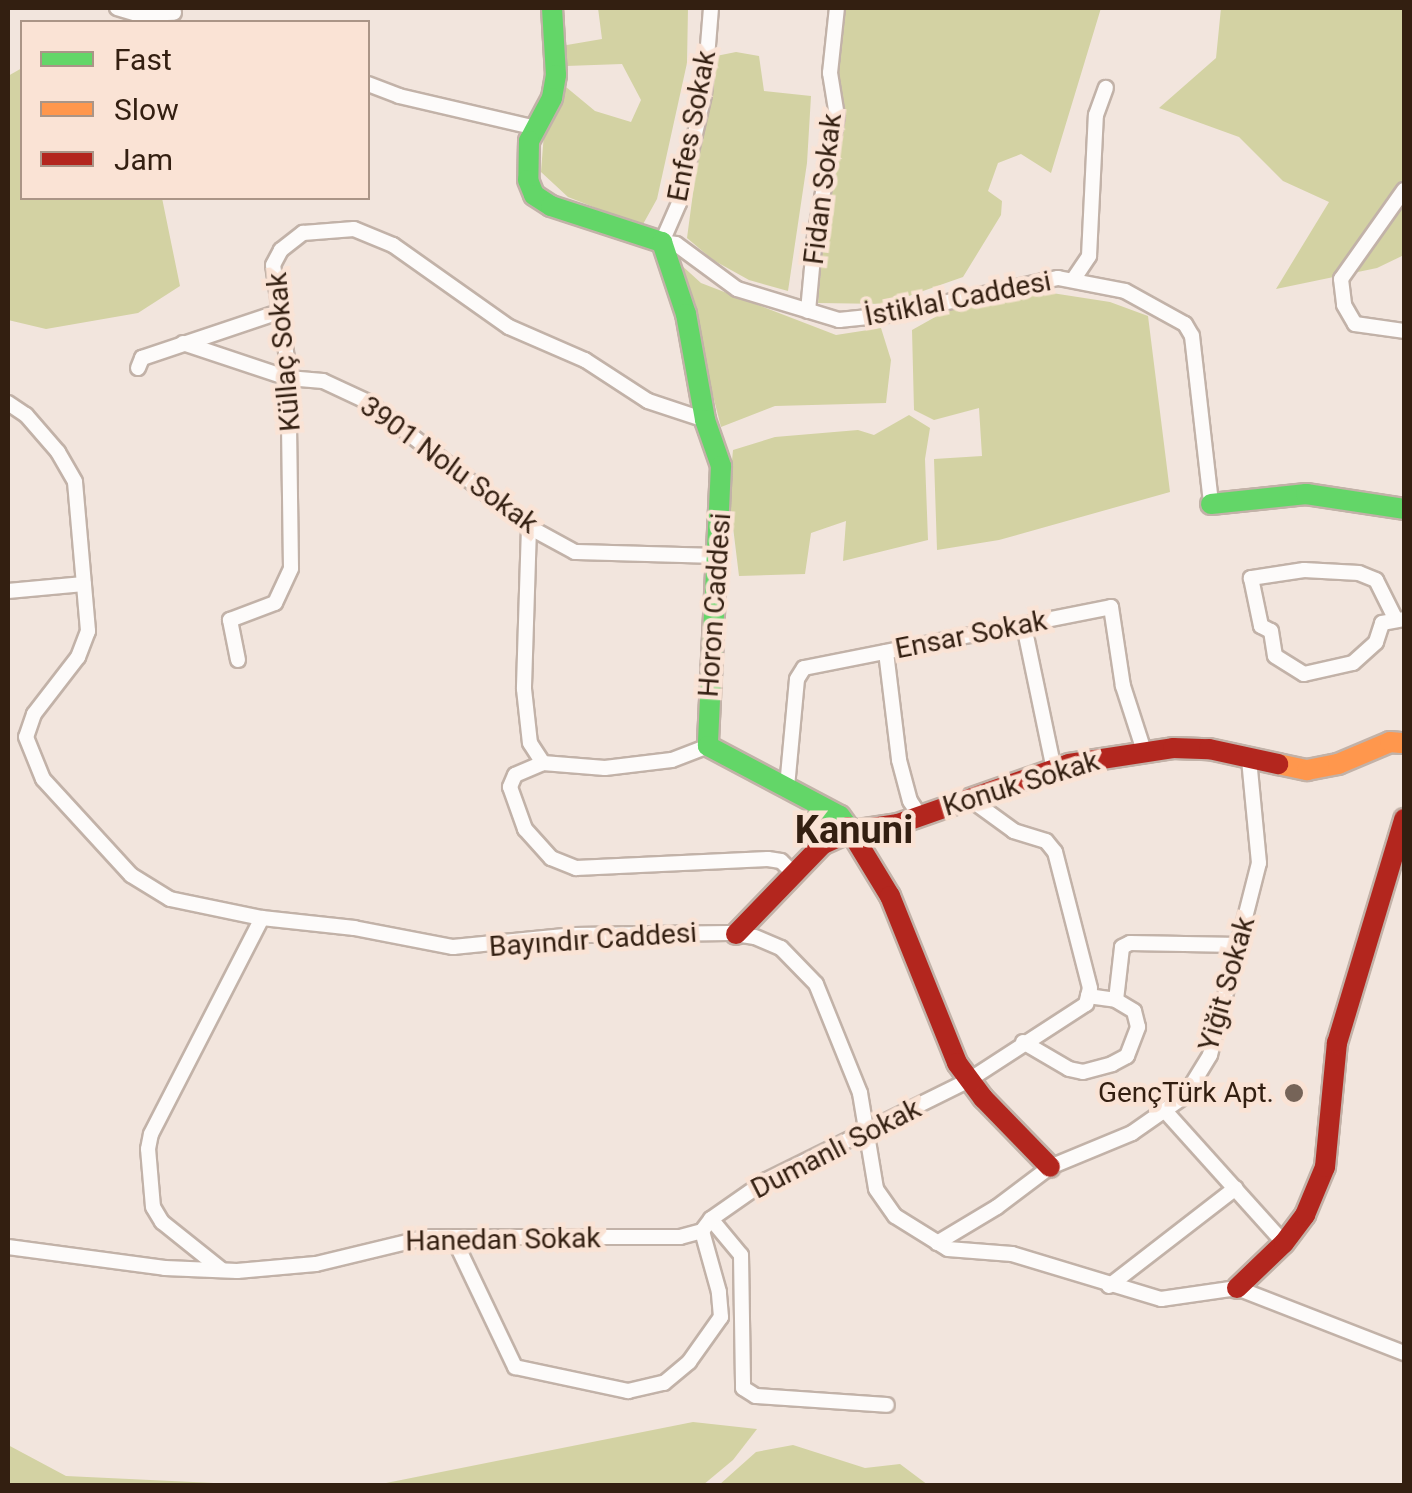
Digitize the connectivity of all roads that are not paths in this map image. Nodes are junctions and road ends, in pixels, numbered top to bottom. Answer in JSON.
{"nodes":[{"id":1,"x":118,"y":8,"type":"edge"},
{"id":2,"x":552,"y":8,"type":"edge"},
{"id":3,"x":711,"y":8,"type":"edge"},
{"id":4,"x":837,"y":8,"type":"edge"},
{"id":5,"x":174,"y":13,"type":"dead end"},
{"id":6,"x":370,"y":85,"type":"edge"},
{"id":7,"x":1106,"y":88,"type":"dead end"},
{"id":8,"x":536,"y":128,"type":"junction"},
{"id":9,"x":1404,"y":190,"type":"edge"},
{"id":10,"x":662,"y":242,"type":"junction"},
{"id":11,"x":1073,"y":280,"type":"junction"},
{"id":12,"x":282,"y":311,"type":"junction"},
{"id":13,"x":808,"y":311,"type":"junction"},
{"id":14,"x":1404,"y":331,"type":"edge"},
{"id":15,"x":183,"y":343,"type":"junction"},
{"id":16,"x":138,"y":368,"type":"dead end"},
{"id":17,"x":288,"y":378,"type":"junction"},
{"id":18,"x":8,"y":403,"type":"edge"},
{"id":19,"x":705,"y":420,"type":"junction"},
{"id":20,"x":1211,"y":504,"type":"joint"},
{"id":21,"x":1404,"y":509,"type":"edge"},
{"id":22,"x":529,"y":527,"type":"junction"},
{"id":23,"x":719,"y":556,"type":"junction"},
{"id":24,"x":84,"y":584,"type":"junction"},
{"id":25,"x":8,"y":592,"type":"edge"},
{"id":26,"x":1400,"y":619,"type":"edge"},
{"id":27,"x":1024,"y":626,"type":"junction"},
{"id":28,"x":886,"y":652,"type":"junction"},
{"id":29,"x":238,"y":660,"type":"dead end"},
{"id":30,"x":1404,"y":744,"type":"edge"},
{"id":31,"x":708,"y":746,"type":"junction"},
{"id":32,"x":1144,"y":751,"type":"junction"},
{"id":33,"x":1249,"y":758,"type":"junction"},
{"id":34,"x":544,"y":762,"type":"junction"},
{"id":35,"x":1054,"y":770,"type":"junction"},
{"id":36,"x":787,"y":787,"type":"junction"},
{"id":37,"x":970,"y":798,"type":"junction"},
{"id":38,"x":920,"y":816,"type":"junction"},
{"id":39,"x":1404,"y":820,"type":"edge"},
{"id":40,"x":852,"y":832,"type":"junction"},
{"id":41,"x":792,"y":873,"type":"junction"},
{"id":42,"x":262,"y":918,"type":"junction"},
{"id":43,"x":736,"y":934,"type":"junction"},
{"id":44,"x":1240,"y":945,"type":"junction"},
{"id":45,"x":1088,"y":996,"type":"junction"},
{"id":46,"x":1116,"y":1000,"type":"junction"},
{"id":47,"x":1022,"y":1042,"type":"junction"},
{"id":48,"x":969,"y":1080,"type":"junction"},
{"id":49,"x":1166,"y":1112,"type":"junction"},
{"id":50,"x":866,"y":1129,"type":"junction"},
{"id":51,"x":1050,"y":1167,"type":"junction"},
{"id":52,"x":1236,"y":1188,"type":"junction"},
{"id":53,"x":706,"y":1225,"type":"junction"},
{"id":54,"x":454,"y":1239,"type":"junction"},
{"id":55,"x":937,"y":1243,"type":"junction"},
{"id":56,"x":1284,"y":1243,"type":"junction"},
{"id":57,"x":8,"y":1247,"type":"edge"},
{"id":58,"x":223,"y":1271,"type":"junction"},
{"id":59,"x":1109,"y":1286,"type":"junction"},
{"id":60,"x":1238,"y":1288,"type":"junction"},
{"id":61,"x":1404,"y":1354,"type":"edge"},
{"id":62,"x":887,"y":1405,"type":"dead end"}],
"edges":[{"from":1,"to":5,"type":"street"},
{"from":2,"to":8,"type":"street"},
{"from":3,"to":10,"type":"street","name":"Enfes Sokak"},
{"from":4,"to":13,"type":"street","name":"Fidan Sokak"},
{"from":6,"to":8,"type":"street"},
{"from":7,"to":11,"type":"street"},
{"from":8,"to":10,"type":"street"},
{"from":9,"to":14,"type":"street"},
{"from":10,"to":13,"type":"street","name":"İstiklal Caddesi"},
{"from":10,"to":19,"type":"street","name":"Horon Caddesi"},
{"from":11,"to":13,"type":"street","name":"İstiklal Caddesi"},
{"from":11,"to":20,"type":"street","name":"İstiklal Caddesi"},
{"from":12,"to":15,"type":"street"},
{"from":12,"to":17,"type":"street","name":"Küllaç Sokak"},
{"from":12,"to":19,"type":"street","name":"Küllaç Sokak"},
{"from":15,"to":16,"type":"street"},
{"from":15,"to":17,"type":"street","name":"3901 Nolu Sokak"},
{"from":17,"to":22,"type":"street","name":"3901 Nolu Sokak"},
{"from":17,"to":29,"type":"street","name":"Küllaç Sokak"},
{"from":18,"to":24,"type":"street","name":"Bayındır Caddesi"},
{"from":19,"to":23,"type":"street","name":"Horon Caddesi"},
{"from":20,"to":21,"type":"street","name":"İstiklal Caddesi"},
{"from":22,"to":23,"type":"street","name":"3901 Nolu Sokak"},
{"from":22,"to":34,"type":"street"},
{"from":23,"to":31,"type":"street","name":"Horon Caddesi"},
{"from":24,"to":25,"type":"street"},
{"from":24,"to":42,"type":"street","name":"Bayındır Caddesi"},
{"from":26,"to":26,"type":"street"},
{"from":27,"to":28,"type":"street","name":"Ensar Sokak"},
{"from":27,"to":32,"type":"street","name":"Ensar Sokak"},
{"from":27,"to":35,"type":"street"},
{"from":28,"to":36,"type":"street","name":"Ensar Sokak"},
{"from":28,"to":38,"type":"street"},
{"from":30,"to":33,"type":"street","name":"Konuk Sokak"},
{"from":31,"to":34,"type":"street"},
{"from":31,"to":36,"type":"street"},
{"from":32,"to":33,"type":"street","name":"Konuk Sokak"},
{"from":32,"to":35,"type":"street","name":"Konuk Sokak"},
{"from":33,"to":44,"type":"street","name":"Yiğit Sokak"},
{"from":34,"to":41,"type":"street"},
{"from":35,"to":37,"type":"street","name":"Konuk Sokak"},
{"from":36,"to":40,"type":"street"},
{"from":37,"to":38,"type":"street","name":"Konuk Sokak"},
{"from":37,"to":45,"type":"street"},
{"from":38,"to":40,"type":"street","name":"Konuk Sokak"},
{"from":39,"to":56,"type":"street"},
{"from":40,"to":41,"type":"street","name":"Konuk Sokak"},
{"from":40,"to":48,"type":"street"},
{"from":41,"to":43,"type":"street","name":"Konuk Sokak"},
{"from":42,"to":43,"type":"street","name":"Bayındır Caddesi"},
{"from":42,"to":58,"type":"street"},
{"from":43,"to":50,"type":"street","name":"Bayındır Caddesi"},
{"from":44,"to":46,"type":"street"},
{"from":44,"to":49,"type":"street","name":"Yiğit Sokak"},
{"from":45,"to":46,"type":"street"},
{"from":45,"to":47,"type":"street","name":"Dumanlı Sokak"},
{"from":46,"to":47,"type":"street"},
{"from":47,"to":48,"type":"street","name":"Dumanlı Sokak"},
{"from":48,"to":50,"type":"street","name":"Dumanlı Sokak"},
{"from":48,"to":51,"type":"street"},
{"from":49,"to":51,"type":"street","name":"Yiğit Sokak"},
{"from":49,"to":52,"type":"street"},
{"from":50,"to":53,"type":"street","name":"Dumanlı Sokak"},
{"from":50,"to":55,"type":"street","name":"Bayındır Caddesi"},
{"from":51,"to":55,"type":"street","name":"Yiğit Sokak"},
{"from":52,"to":56,"type":"street"},
{"from":52,"to":59,"type":"street"},
{"from":53,"to":54,"type":"street","name":"Hanedan Sokak"},
{"from":53,"to":54,"type":"street"},
{"from":53,"to":62,"type":"street"},
{"from":54,"to":58,"type":"street","name":"Hanedan Sokak"},
{"from":55,"to":59,"type":"street","name":"Bayındır Caddesi"},
{"from":56,"to":60,"type":"street"},
{"from":57,"to":58,"type":"street","name":"Hanedan Sokak"},
{"from":59,"to":60,"type":"street","name":"Bayındır Caddesi"},
{"from":60,"to":61,"type":"street","name":"Bayındır Caddesi"}]}
